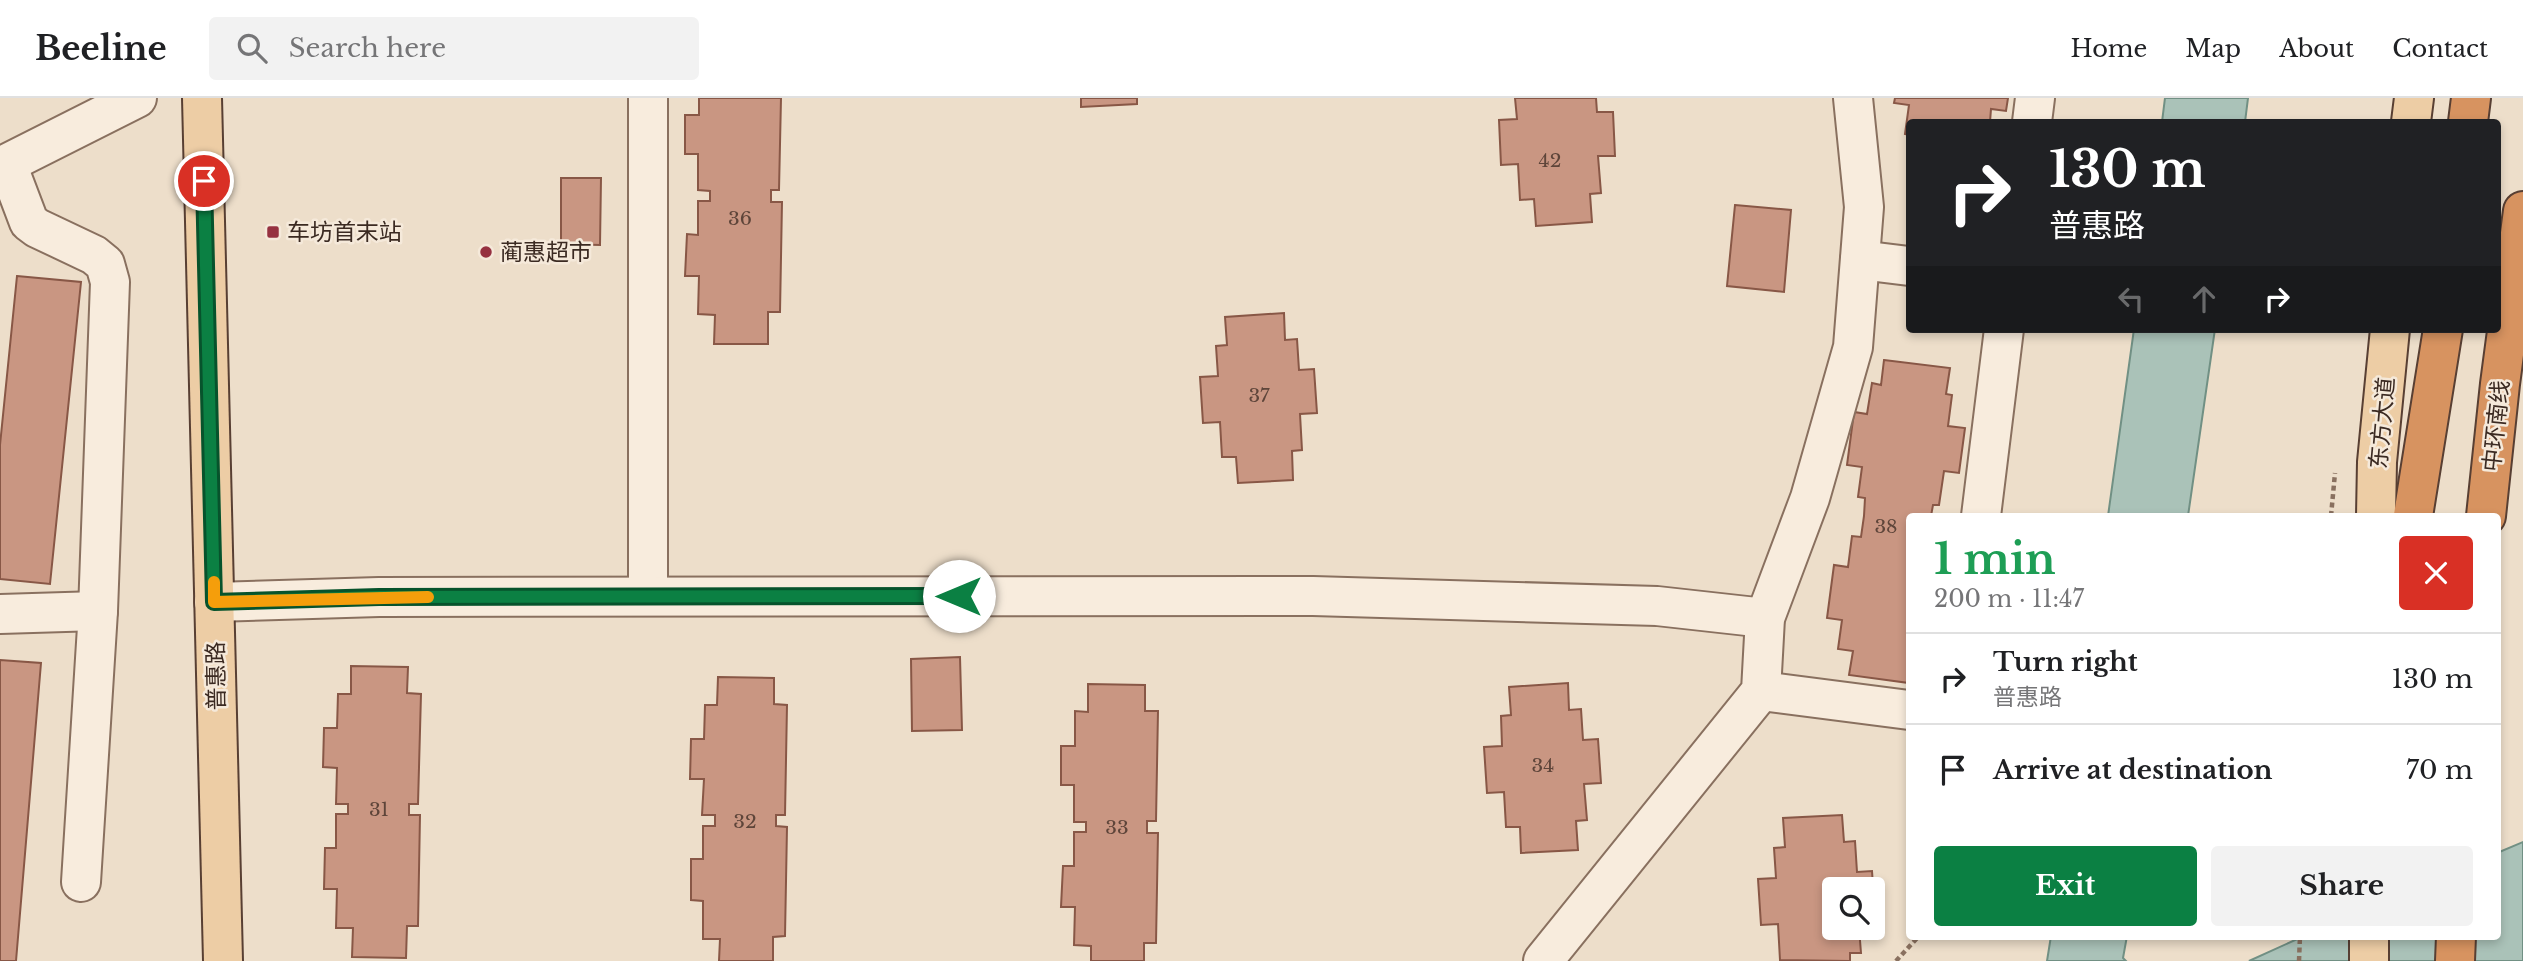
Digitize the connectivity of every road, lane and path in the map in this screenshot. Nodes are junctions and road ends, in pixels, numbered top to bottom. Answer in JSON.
{"nodes":[{"id":1,"x":137,"y":98,"type":"edge"},
{"id":2,"x":202,"y":98,"type":"edge"},
{"id":3,"x":648,"y":98,"type":"edge"},
{"id":4,"x":1853,"y":98,"type":"edge"},
{"id":5,"x":2035,"y":98,"type":"edge"},
{"id":6,"x":2414,"y":98,"type":"edge"},
{"id":7,"x":2471,"y":98,"type":"edge"},
{"id":8,"x":91,"y":110,"type":"edge"},
{"id":9,"x":2032,"y":119,"type":"edge"},
{"id":10,"x":2411,"y":119,"type":"edge"},
{"id":11,"x":2468,"y":119,"type":"edge"},
{"id":12,"x":4,"y":166,"type":"edge"},
{"id":13,"x":2523,"y":211,"type":"edge"},
{"id":14,"x":1860,"y":260,"type":"junction"},
{"id":15,"x":1906,"y":266,"type":"edge"},
{"id":16,"x":2004,"y":333,"type":"edge"},
{"id":17,"x":2390,"y":333,"type":"edge"},
{"id":18,"x":2442,"y":333,"type":"edge"},
{"id":19,"x":1981,"y":513,"type":"edge"},
{"id":20,"x":2376,"y":513,"type":"edge"},
{"id":21,"x":2413,"y":513,"type":"edge"},
{"id":22,"x":2486,"y":513,"type":"edge"},
{"id":23,"x":648,"y":596,"type":"junction"},
{"id":24,"x":214,"y":602,"type":"junction"},
{"id":25,"x":98,"y":611,"type":"junction"},
{"id":26,"x":0,"y":614,"type":"edge"},
{"id":27,"x":1765,"y":618,"type":"junction"},
{"id":28,"x":1760,"y":691,"type":"junction"},
{"id":29,"x":1906,"y":710,"type":"edge"},
{"id":30,"x":81,"y":882,"type":"dead end"},
{"id":31,"x":1915,"y":940,"type":"edge"},
{"id":32,"x":2300,"y":940,"type":"edge"},
{"id":33,"x":2369,"y":940,"type":"edge"},
{"id":34,"x":2456,"y":940,"type":"edge"},
{"id":35,"x":223,"y":961,"type":"edge"},
{"id":36,"x":1543,"y":961,"type":"edge"},
{"id":37,"x":1896,"y":961,"type":"edge"},
{"id":38,"x":2299,"y":961,"type":"edge"},
{"id":39,"x":2368,"y":961,"type":"edge"},
{"id":40,"x":2455,"y":961,"type":"edge"}],
"edges":[{"from":1,"to":8,"type":"lane"},
{"from":2,"to":24,"type":"main road","name":"普惠路"},
{"from":3,"to":23,"type":"lane"},
{"from":4,"to":14,"type":"lane"},
{"from":5,"to":9,"type":"lane"},
{"from":6,"to":10,"type":"main road"},
{"from":7,"to":11,"type":"highway"},
{"from":8,"to":12,"type":"lane"},
{"from":12,"to":25,"type":"lane"},
{"from":13,"to":22,"type":"highway","name":"中环南线"},
{"from":14,"to":15,"type":"lane"},
{"from":14,"to":27,"type":"lane"},
{"from":16,"to":19,"type":"lane"},
{"from":17,"to":20,"type":"main road","name":"东方大道"},
{"from":18,"to":21,"type":"highway"},
{"from":23,"to":24,"type":"lane"},
{"from":23,"to":27,"type":"lane"},
{"from":24,"to":35,"type":"main road","name":"普惠路"},
{"from":25,"to":26,"type":"lane"},
{"from":25,"to":30,"type":"lane"},
{"from":27,"to":28,"type":"lane"},
{"from":28,"to":29,"type":"lane"},
{"from":28,"to":36,"type":"lane"},
{"from":31,"to":37,"type":"path"},
{"from":32,"to":38,"type":"path"},
{"from":33,"to":39,"type":"main road"},
{"from":34,"to":40,"type":"highway"}]}
